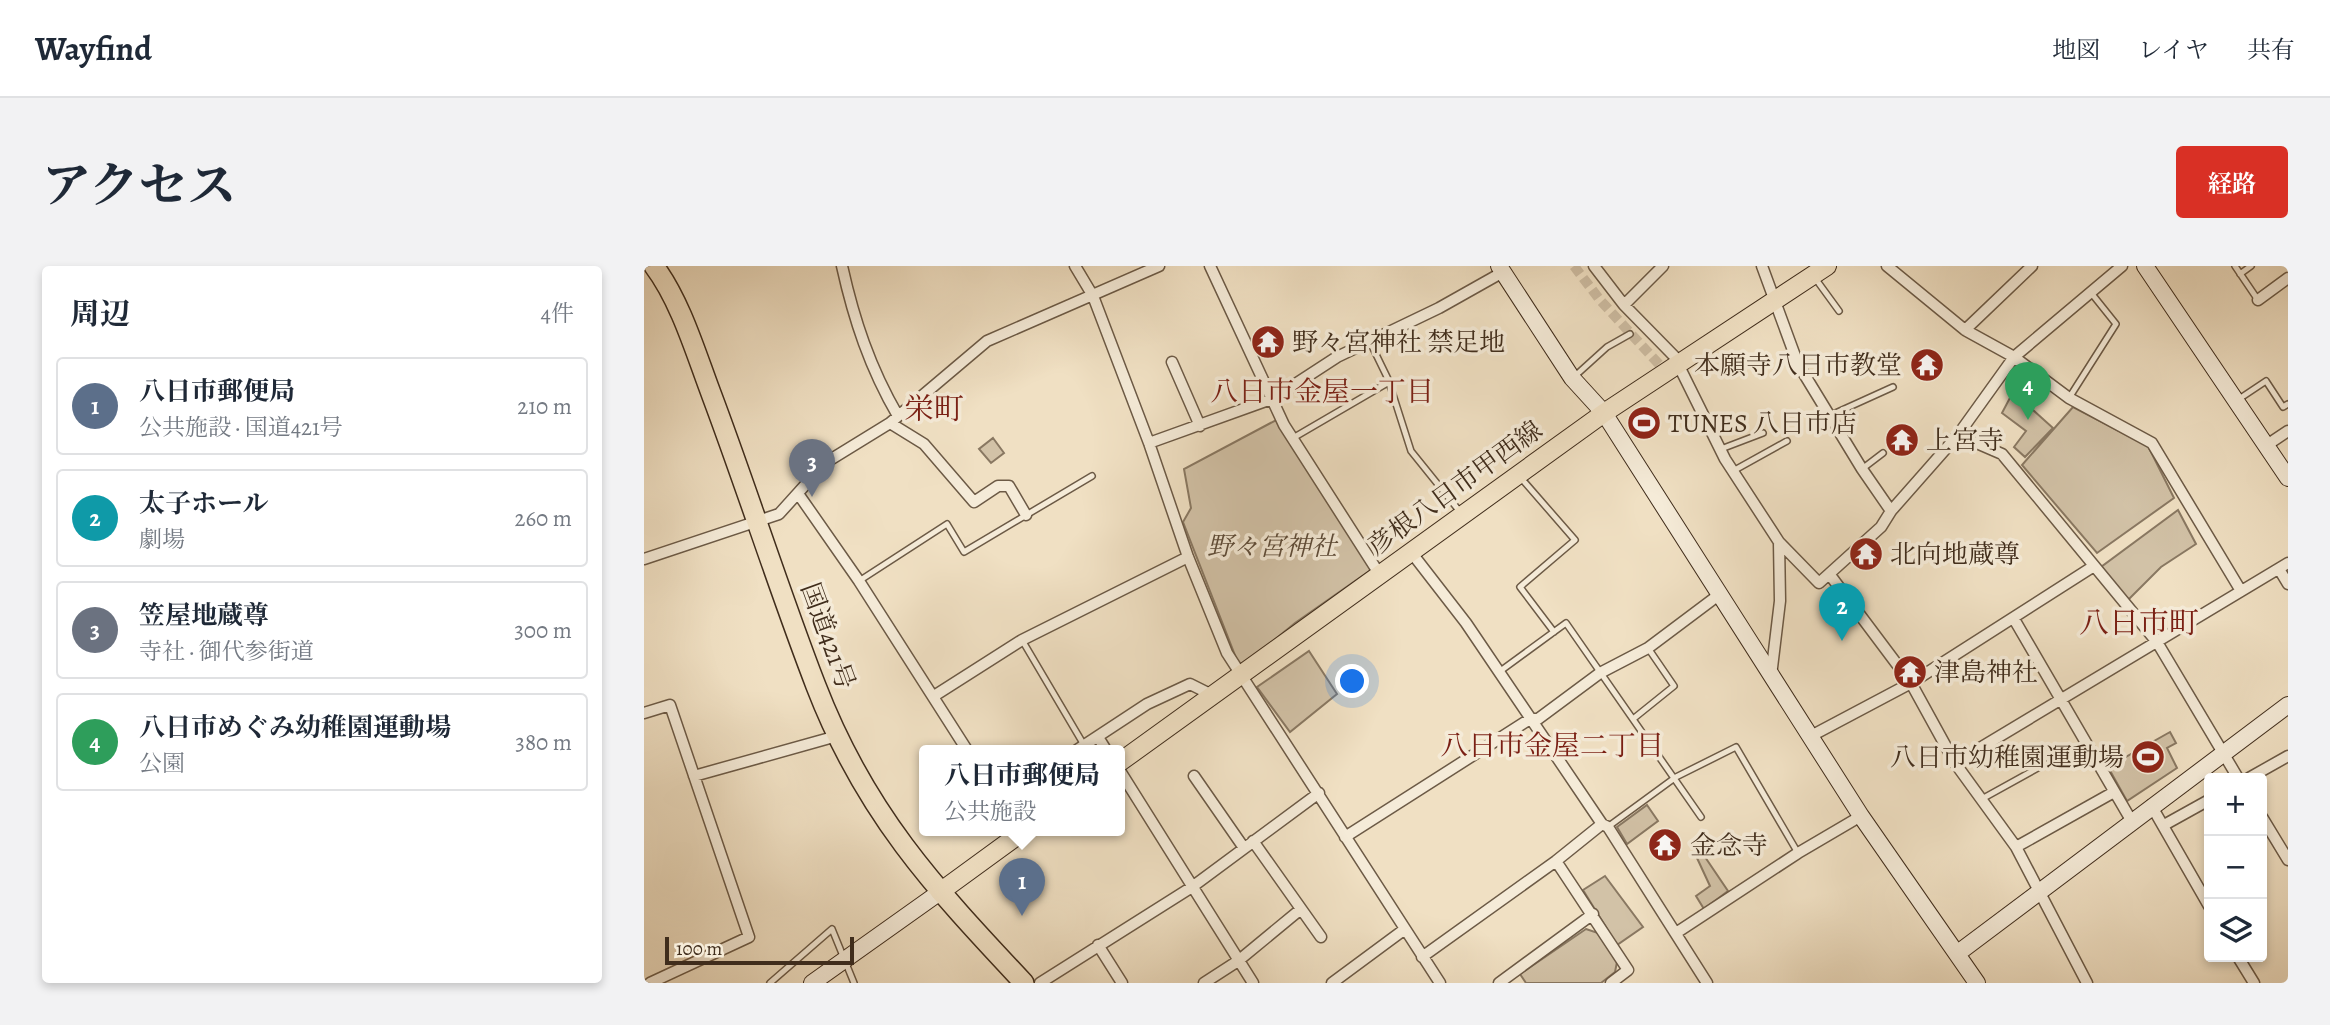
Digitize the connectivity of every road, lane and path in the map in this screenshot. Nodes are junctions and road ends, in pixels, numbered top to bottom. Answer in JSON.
{"nodes":[{"id":1,"x":654,"y":266,"type":"edge"},
{"id":2,"x":842,"y":266,"type":"edge"},
{"id":3,"x":1075,"y":266,"type":"edge"},
{"id":4,"x":1160,"y":266,"type":"edge"},
{"id":5,"x":1210,"y":266,"type":"edge"},
{"id":6,"x":1594,"y":266,"type":"edge"},
{"id":7,"x":1665,"y":266,"type":"edge"},
{"id":8,"x":1762,"y":266,"type":"edge"},
{"id":9,"x":1887,"y":266,"type":"edge"},
{"id":10,"x":2032,"y":266,"type":"edge"},
{"id":11,"x":2122,"y":266,"type":"edge"},
{"id":12,"x":2145,"y":266,"type":"edge"},
{"id":13,"x":2235,"y":266,"type":"edge"},
{"id":14,"x":2251,"y":266,"type":"edge"},
{"id":15,"x":1501,"y":269,"type":"edge"},
{"id":16,"x":1820,"y":271,"type":"edge"},
{"id":17,"x":2240,"y":274,"type":"junction"},
{"id":18,"x":2288,"y":278,"type":"edge"},
{"id":19,"x":2092,"y":294,"type":"junction"},
{"id":20,"x":1093,"y":296,"type":"junction"},
{"id":21,"x":2258,"y":300,"type":"joint"},
{"id":22,"x":1775,"y":302,"type":"junction"},
{"id":23,"x":1624,"y":305,"type":"junction"},
{"id":24,"x":1839,"y":311,"type":"dead end"},
{"id":25,"x":1965,"y":330,"type":"junction"},
{"id":26,"x":1630,"y":334,"type":"dead end"},
{"id":27,"x":1370,"y":342,"type":"junction"},
{"id":28,"x":2014,"y":357,"type":"junction"},
{"id":29,"x":1172,"y":362,"type":"dead end"},
{"id":30,"x":1679,"y":365,"type":"junction"},
{"id":31,"x":1572,"y":378,"type":"junction"},
{"id":32,"x":1389,"y":382,"type":"junction"},
{"id":33,"x":1893,"y":387,"type":"dead end"},
{"id":34,"x":1274,"y":398,"type":"junction"},
{"id":35,"x":2069,"y":398,"type":"junction"},
{"id":36,"x":2236,"y":401,"type":"junction"},
{"id":37,"x":2288,"y":404,"type":"edge"},
{"id":38,"x":1604,"y":413,"type":"junction"},
{"id":39,"x":1829,"y":416,"type":"junction"},
{"id":40,"x":894,"y":420,"type":"junction"},
{"id":41,"x":1200,"y":426,"type":"junction"},
{"id":42,"x":2288,"y":431,"type":"edge"},
{"id":43,"x":1763,"y":433,"type":"dead end"},
{"id":44,"x":1958,"y":435,"type":"junction"},
{"id":45,"x":1293,"y":438,"type":"junction"},
{"id":46,"x":1787,"y":440,"type":"dead end"},
{"id":47,"x":1149,"y":443,"type":"junction"},
{"id":48,"x":2267,"y":445,"type":"junction"},
{"id":49,"x":1721,"y":449,"type":"junction"},
{"id":50,"x":1883,"y":453,"type":"dead end"},
{"id":51,"x":1862,"y":470,"type":"junction"},
{"id":52,"x":1732,"y":471,"type":"junction"},
{"id":53,"x":1518,"y":475,"type":"junction"},
{"id":54,"x":1092,"y":476,"type":"dead end"},
{"id":55,"x":2288,"y":478,"type":"edge"},
{"id":56,"x":799,"y":495,"type":"junction"},
{"id":57,"x":1891,"y":511,"type":"junction"},
{"id":58,"x":1027,"y":514,"type":"junction"},
{"id":59,"x":1463,"y":515,"type":"junction"},
{"id":60,"x":759,"y":523,"type":"junction"},
{"id":61,"x":1779,"y":542,"type":"junction"},
{"id":62,"x":1411,"y":552,"type":"junction"},
{"id":63,"x":1188,"y":557,"type":"junction"},
{"id":64,"x":644,"y":559,"type":"edge"},
{"id":65,"x":2094,"y":566,"type":"junction"},
{"id":66,"x":2283,"y":566,"type":"edge"},
{"id":67,"x":1380,"y":575,"type":"junction"},
{"id":68,"x":1830,"y":576,"type":"junction"},
{"id":69,"x":859,"y":581,"type":"junction"},
{"id":70,"x":2288,"y":584,"type":"edge"},
{"id":71,"x":2241,"y":591,"type":"junction"},
{"id":72,"x":1720,"y":594,"type":"junction"},
{"id":73,"x":2014,"y":619,"type":"junction"},
{"id":74,"x":1554,"y":632,"type":"junction"},
{"id":75,"x":1021,"y":640,"type":"junction"},
{"id":76,"x":2157,"y":642,"type":"junction"},
{"id":77,"x":1648,"y":648,"type":"junction"},
{"id":78,"x":1499,"y":672,"type":"junction"},
{"id":79,"x":1600,"y":673,"type":"junction"},
{"id":80,"x":1242,"y":674,"type":"junction"},
{"id":81,"x":1771,"y":676,"type":"junction"},
{"id":82,"x":1911,"y":683,"type":"junction"},
{"id":83,"x":1212,"y":695,"type":"junction"},
{"id":84,"x":934,"y":696,"type":"junction"},
{"id":85,"x":2060,"y":699,"type":"junction"},
{"id":86,"x":2288,"y":705,"type":"edge"},
{"id":87,"x":644,"y":713,"type":"edge"},
{"id":88,"x":1530,"y":719,"type":"junction"},
{"id":89,"x":1633,"y":719,"type":"junction"},
{"id":90,"x":837,"y":736,"type":"junction"},
{"id":91,"x":1098,"y":737,"type":"junction"},
{"id":92,"x":1811,"y":737,"type":"junction"},
{"id":93,"x":964,"y":745,"type":"edge"},
{"id":94,"x":1080,"y":745,"type":"edge"},
{"id":95,"x":1084,"y":745,"type":"edge"},
{"id":96,"x":1103,"y":745,"type":"edge"},
{"id":97,"x":2224,"y":752,"type":"junction"},
{"id":98,"x":2288,"y":756,"type":"edge"},
{"id":99,"x":1125,"y":758,"type":"edge"},
{"id":100,"x":1955,"y":763,"type":"junction"},
{"id":101,"x":2045,"y":764,"type":"dead end"},
{"id":102,"x":2235,"y":773,"type":"edge"},
{"id":103,"x":2258,"y":773,"type":"edge"},
{"id":104,"x":694,"y":776,"type":"junction"},
{"id":105,"x":1194,"y":776,"type":"dead end"},
{"id":106,"x":1676,"y":777,"type":"junction"},
{"id":107,"x":1125,"y":779,"type":"edge"},
{"id":108,"x":2115,"y":792,"type":"junction"},
{"id":109,"x":1319,"y":793,"type":"junction"},
{"id":110,"x":1980,"y":800,"type":"junction"},
{"id":111,"x":2204,"y":803,"type":"edge"},
{"id":112,"x":2151,"y":805,"type":"junction"},
{"id":113,"x":1861,"y":816,"type":"junction"},
{"id":114,"x":1701,"y":817,"type":"dead end"},
{"id":115,"x":2131,"y":820,"type":"junction"},
{"id":116,"x":2164,"y":825,"type":"junction"},
{"id":117,"x":2267,"y":825,"type":"edge"},
{"id":118,"x":1605,"y":826,"type":"junction"},
{"id":119,"x":1014,"y":836,"type":"edge"},
{"id":120,"x":1345,"y":837,"type":"junction"},
{"id":121,"x":1249,"y":844,"type":"junction"},
{"id":122,"x":2015,"y":847,"type":"junction"},
{"id":123,"x":1798,"y":853,"type":"junction"},
{"id":124,"x":2288,"y":860,"type":"edge"},
{"id":125,"x":1556,"y":861,"type":"junction"},
{"id":126,"x":1192,"y":887,"type":"junction"},
{"id":127,"x":940,"y":892,"type":"junction"},
{"id":128,"x":2039,"y":892,"type":"junction"},
{"id":129,"x":2205,"y":899,"type":"edge"},
{"id":130,"x":1301,"y":909,"type":"junction"},
{"id":131,"x":1593,"y":914,"type":"junction"},
{"id":132,"x":1405,"y":929,"type":"junction"},
{"id":133,"x":1676,"y":933,"type":"junction"},
{"id":134,"x":1321,"y":937,"type":"dead end"},
{"id":135,"x":1098,"y":945,"type":"junction"},
{"id":136,"x":1958,"y":953,"type":"junction"},
{"id":137,"x":1422,"y":957,"type":"junction"},
{"id":138,"x":846,"y":959,"type":"junction"},
{"id":139,"x":1238,"y":961,"type":"junction"},
{"id":140,"x":2241,"y":962,"type":"edge"},
{"id":141,"x":650,"y":983,"type":"edge"},
{"id":142,"x":770,"y":983,"type":"edge"},
{"id":143,"x":812,"y":983,"type":"edge"},
{"id":144,"x":854,"y":983,"type":"edge"},
{"id":145,"x":1024,"y":983,"type":"edge"},
{"id":146,"x":1040,"y":983,"type":"edge"},
{"id":147,"x":1122,"y":983,"type":"edge"},
{"id":148,"x":1204,"y":983,"type":"edge"},
{"id":149,"x":1253,"y":983,"type":"edge"},
{"id":150,"x":1332,"y":983,"type":"edge"},
{"id":151,"x":1440,"y":983,"type":"edge"},
{"id":152,"x":1499,"y":983,"type":"edge"},
{"id":153,"x":1611,"y":983,"type":"edge"},
{"id":154,"x":1707,"y":983,"type":"edge"},
{"id":155,"x":1977,"y":983,"type":"edge"},
{"id":156,"x":2087,"y":983,"type":"edge"},
{"id":157,"x":2254,"y":983,"type":"edge"}],
"edges":[{"from":1,"to":60,"type":"highway","name":"国道421号"},
{"from":2,"to":40,"type":"street"},
{"from":3,"to":20,"type":"street"},
{"from":4,"to":20,"type":"street"},
{"from":5,"to":34,"type":"street"},
{"from":6,"to":23,"type":"street"},
{"from":7,"to":23,"type":"street"},
{"from":8,"to":22,"type":"street"},
{"from":9,"to":25,"type":"street"},
{"from":10,"to":25,"type":"street"},
{"from":11,"to":19,"type":"street"},
{"from":12,"to":36,"type":"street"},
{"from":13,"to":17,"type":"lane"},
{"from":14,"to":17,"type":"lane"},
{"from":15,"to":27,"type":"street"},
{"from":15,"to":31,"type":"street"},
{"from":16,"to":22,"type":"main road","name":"彦根八日市甲西線"},
{"from":16,"to":24,"type":"lane"},
{"from":17,"to":21,"type":"lane"},
{"from":18,"to":21,"type":"street"},
{"from":19,"to":28,"type":"street"},
{"from":19,"to":35,"type":"lane"},
{"from":20,"to":40,"type":"street"},
{"from":20,"to":47,"type":"street"},
{"from":22,"to":30,"type":"main road","name":"彦根八日市甲西線"},
{"from":22,"to":39,"type":"street"},
{"from":23,"to":30,"type":"street"},
{"from":25,"to":28,"type":"street"},
{"from":26,"to":31,"type":"lane"},
{"from":27,"to":32,"type":"lane"},
{"from":27,"to":34,"type":"street"},
{"from":28,"to":35,"type":"street"},
{"from":28,"to":44,"type":"street"},
{"from":29,"to":41,"type":"street"},
{"from":30,"to":38,"type":"main road","name":"彦根八日市甲西線"},
{"from":30,"to":49,"type":"street"},
{"from":31,"to":38,"type":"street"},
{"from":32,"to":45,"type":"lane"},
{"from":32,"to":59,"type":"lane"},
{"from":33,"to":39,"type":"lane"},
{"from":34,"to":41,"type":"street"},
{"from":34,"to":45,"type":"street"},
{"from":35,"to":71,"type":"street"},
{"from":36,"to":37,"type":"lane"},
{"from":36,"to":48,"type":"street"},
{"from":38,"to":53,"type":"main road","name":"彦根八日市甲西線"},
{"from":38,"to":72,"type":"street"},
{"from":39,"to":51,"type":"street"},
{"from":40,"to":56,"type":"street"},
{"from":40,"to":58,"type":"street"},
{"from":41,"to":47,"type":"street"},
{"from":42,"to":48,"type":"street"},
{"from":43,"to":49,"type":"lane"},
{"from":44,"to":57,"type":"street"},
{"from":44,"to":65,"type":"street"},
{"from":45,"to":67,"type":"street"},
{"from":46,"to":52,"type":"lane"},
{"from":47,"to":63,"type":"street"},
{"from":48,"to":55,"type":"street"},
{"from":49,"to":52,"type":"street"},
{"from":50,"to":51,"type":"lane"},
{"from":51,"to":57,"type":"street"},
{"from":52,"to":61,"type":"street"},
{"from":53,"to":59,"type":"main road","name":"彦根八日市甲西線"},
{"from":53,"to":74,"type":"lane"},
{"from":54,"to":58,"type":"lane"},
{"from":56,"to":60,"type":"street"},
{"from":56,"to":69,"type":"street"},
{"from":57,"to":68,"type":"street"},
{"from":58,"to":69,"type":"lane"},
{"from":59,"to":62,"type":"main road","name":"彦根八日市甲西線"},
{"from":60,"to":64,"type":"street"},
{"from":60,"to":90,"type":"highway","name":"国道421号"},
{"from":61,"to":68,"type":"street"},
{"from":61,"to":81,"type":"street"},
{"from":62,"to":67,"type":"main road","name":"彦根八日市甲西線"},
{"from":62,"to":78,"type":"street"},
{"from":63,"to":75,"type":"street"},
{"from":63,"to":80,"type":"street"},
{"from":65,"to":73,"type":"street"},
{"from":65,"to":76,"type":"street"},
{"from":66,"to":70,"type":"street"},
{"from":66,"to":71,"type":"street"},
{"from":67,"to":80,"type":"main road","name":"彦根八日市甲西線"},
{"from":68,"to":82,"type":"street"},
{"from":69,"to":84,"type":"street"},
{"from":71,"to":76,"type":"street"},
{"from":72,"to":77,"type":"street"},
{"from":72,"to":81,"type":"street"},
{"from":73,"to":82,"type":"street"},
{"from":73,"to":85,"type":"street"},
{"from":74,"to":78,"type":"lane"},
{"from":74,"to":79,"type":"lane"},
{"from":75,"to":84,"type":"street"},
{"from":75,"to":94,"type":"lane"},
{"from":76,"to":85,"type":"street"},
{"from":76,"to":97,"type":"street"},
{"from":77,"to":79,"type":"street"},
{"from":77,"to":89,"type":"lane"},
{"from":78,"to":88,"type":"street"},
{"from":79,"to":88,"type":"street"},
{"from":79,"to":89,"type":"lane"},
{"from":80,"to":83,"type":"main road","name":"彦根八日市甲西線"},
{"from":80,"to":109,"type":"street"},
{"from":81,"to":92,"type":"street"},
{"from":82,"to":92,"type":"street"},
{"from":82,"to":100,"type":"street"},
{"from":83,"to":91,"type":"street"},
{"from":83,"to":99,"type":"main road","name":"彦根八日市甲西線"},
{"from":84,"to":93,"type":"street"},
{"from":85,"to":100,"type":"street"},
{"from":85,"to":108,"type":"street"},
{"from":86,"to":97,"type":"street"},
{"from":87,"to":104,"type":"street"},
{"from":88,"to":118,"type":"street"},
{"from":88,"to":120,"type":"street"},
{"from":89,"to":106,"type":"lane"},
{"from":90,"to":104,"type":"street"},
{"from":90,"to":127,"type":"highway","name":"国道421号"},
{"from":91,"to":95,"type":"street"},
{"from":91,"to":96,"type":"street"},
{"from":92,"to":113,"type":"street"},
{"from":97,"to":102,"type":"street"},
{"from":97,"to":112,"type":"street"},
{"from":98,"to":103,"type":"street"},
{"from":100,"to":110,"type":"street"},
{"from":101,"to":110,"type":"lane"},
{"from":104,"to":141,"type":"street"},
{"from":105,"to":121,"type":"street"},
{"from":106,"to":114,"type":"lane"},
{"from":106,"to":118,"type":"lane"},
{"from":106,"to":123,"type":"lane"},
{"from":107,"to":126,"type":"street"},
{"from":108,"to":115,"type":"street"},
{"from":108,"to":122,"type":"street"},
{"from":109,"to":120,"type":"street"},
{"from":109,"to":121,"type":"street"},
{"from":110,"to":122,"type":"street"},
{"from":111,"to":116,"type":"street"},
{"from":112,"to":115,"type":"street"},
{"from":112,"to":116,"type":"street"},
{"from":113,"to":123,"type":"street"},
{"from":113,"to":136,"type":"street"},
{"from":115,"to":128,"type":"street"},
{"from":116,"to":129,"type":"street"},
{"from":117,"to":124,"type":"street"},
{"from":118,"to":125,"type":"street"},
{"from":118,"to":133,"type":"street"},
{"from":119,"to":127,"type":"main road"},
{"from":120,"to":132,"type":"street"},
{"from":121,"to":126,"type":"street"},
{"from":121,"to":130,"type":"street"},
{"from":122,"to":128,"type":"street"},
{"from":123,"to":133,"type":"street"},
{"from":125,"to":131,"type":"street"},
{"from":125,"to":137,"type":"street"},
{"from":126,"to":135,"type":"street"},
{"from":126,"to":139,"type":"street"},
{"from":127,"to":138,"type":"street"},
{"from":127,"to":145,"type":"highway","name":"国道421号"},
{"from":128,"to":136,"type":"street"},
{"from":128,"to":156,"type":"street"},
{"from":130,"to":134,"type":"street"},
{"from":130,"to":139,"type":"street"},
{"from":131,"to":152,"type":"street"},
{"from":131,"to":153,"type":"street"},
{"from":132,"to":137,"type":"street"},
{"from":132,"to":150,"type":"street"},
{"from":133,"to":154,"type":"street"},
{"from":135,"to":146,"type":"street"},
{"from":135,"to":147,"type":"street"},
{"from":136,"to":155,"type":"street"},
{"from":137,"to":151,"type":"street"},
{"from":138,"to":142,"type":"lane"},
{"from":138,"to":143,"type":"street"},
{"from":138,"to":144,"type":"lane"},
{"from":139,"to":148,"type":"street"},
{"from":139,"to":149,"type":"street"},
{"from":140,"to":157,"type":"street"}]}
